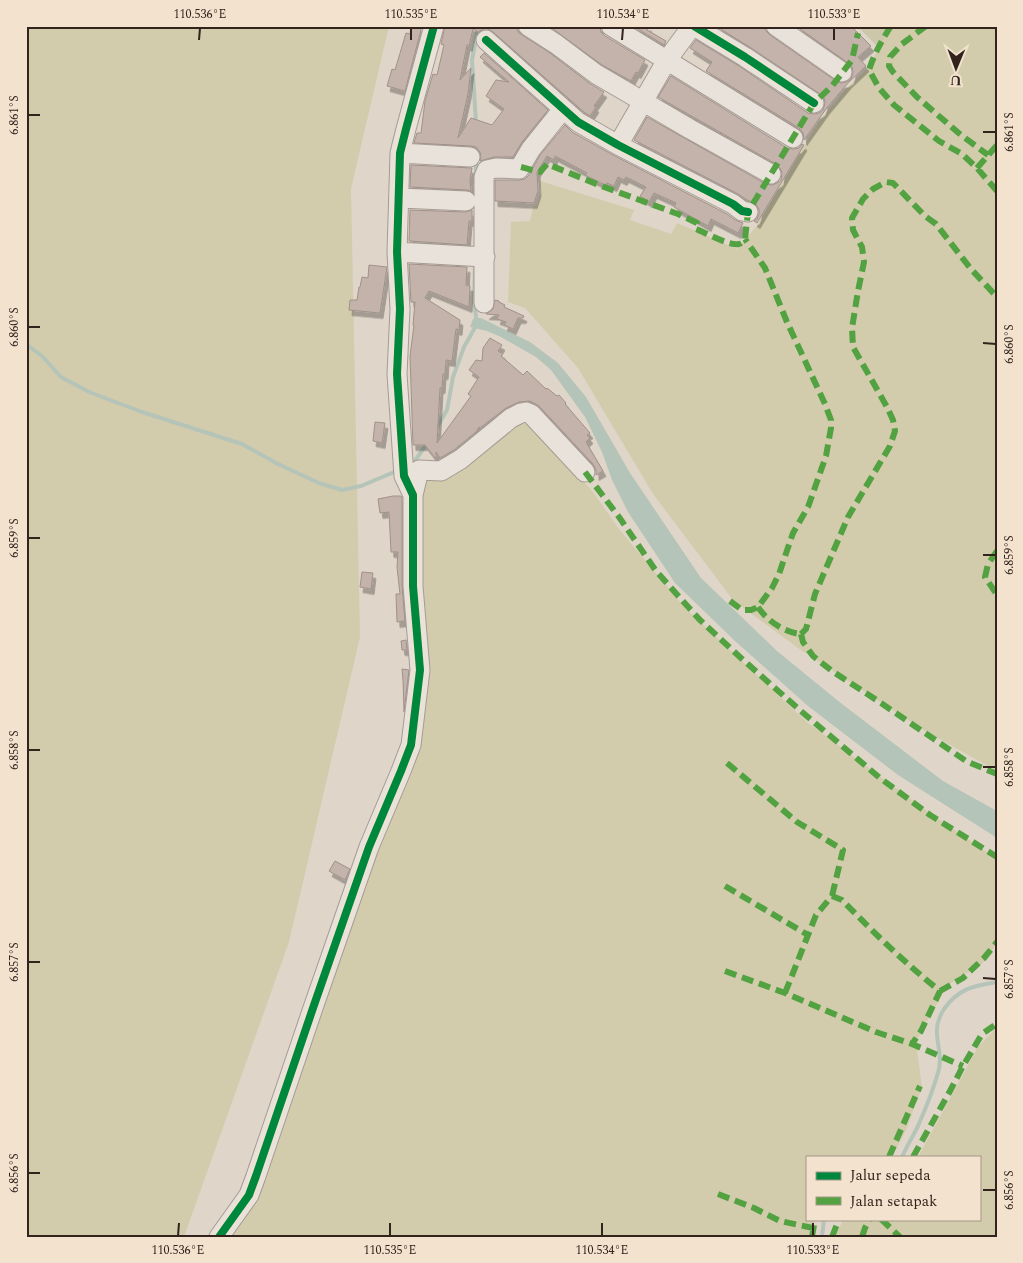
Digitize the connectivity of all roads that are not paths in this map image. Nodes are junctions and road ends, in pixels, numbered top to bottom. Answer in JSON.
{"nodes":[{"id":1,"x":434,"y":26,"type":"edge"},
{"id":2,"x":528,"y":26,"type":"edge"},
{"id":3,"x":611,"y":26,"type":"edge"},
{"id":4,"x":693,"y":26,"type":"edge"},
{"id":5,"x":776,"y":26,"type":"edge"},
{"id":6,"x":486,"y":40,"type":"dead end"},
{"id":7,"x":667,"y":60,"type":"junction"},
{"id":8,"x":842,"y":72,"type":"dead end"},
{"id":9,"x":643,"y":102,"type":"junction"},
{"id":10,"x":814,"y":103,"type":"dead end"},
{"id":11,"x":563,"y":109,"type":"junction"},
{"id":12,"x":793,"y":138,"type":"dead end"},
{"id":13,"x":618,"y":145,"type":"junction"},
{"id":14,"x":400,"y":153,"type":"junction"},
{"id":15,"x":470,"y":157,"type":"dead end"},
{"id":16,"x":771,"y":174,"type":"dead end"},
{"id":17,"x":400,"y":198,"type":"junction"},
{"id":18,"x":466,"y":201,"type":"dead end"},
{"id":19,"x":748,"y":212,"type":"dead end"},
{"id":20,"x":398,"y":252,"type":"junction"},
{"id":21,"x":476,"y":256,"type":"junction"},
{"id":22,"x":484,"y":303,"type":"dead end"},
{"id":23,"x":585,"y":472,"type":"dead end"},
{"id":24,"x":413,"y":495,"type":"junction"},
{"id":25,"x":219,"y":1237,"type":"edge"}],
"edges":[{"from":1,"to":14,"type":"street"},
{"from":2,"to":9,"type":"street"},
{"from":3,"to":7,"type":"street"},
{"from":4,"to":7,"type":"street"},
{"from":4,"to":10,"type":"street"},
{"from":5,"to":8,"type":"street"},
{"from":6,"to":11,"type":"street"},
{"from":7,"to":9,"type":"street"},
{"from":7,"to":12,"type":"street"},
{"from":9,"to":13,"type":"street"},
{"from":9,"to":16,"type":"street"},
{"from":11,"to":13,"type":"street"},
{"from":11,"to":21,"type":"street"},
{"from":13,"to":19,"type":"street"},
{"from":14,"to":15,"type":"street"},
{"from":14,"to":17,"type":"street"},
{"from":17,"to":18,"type":"street"},
{"from":17,"to":20,"type":"street"},
{"from":20,"to":21,"type":"street"},
{"from":20,"to":24,"type":"street"},
{"from":21,"to":22,"type":"street"},
{"from":23,"to":24,"type":"street"},
{"from":24,"to":25,"type":"street"}]}
